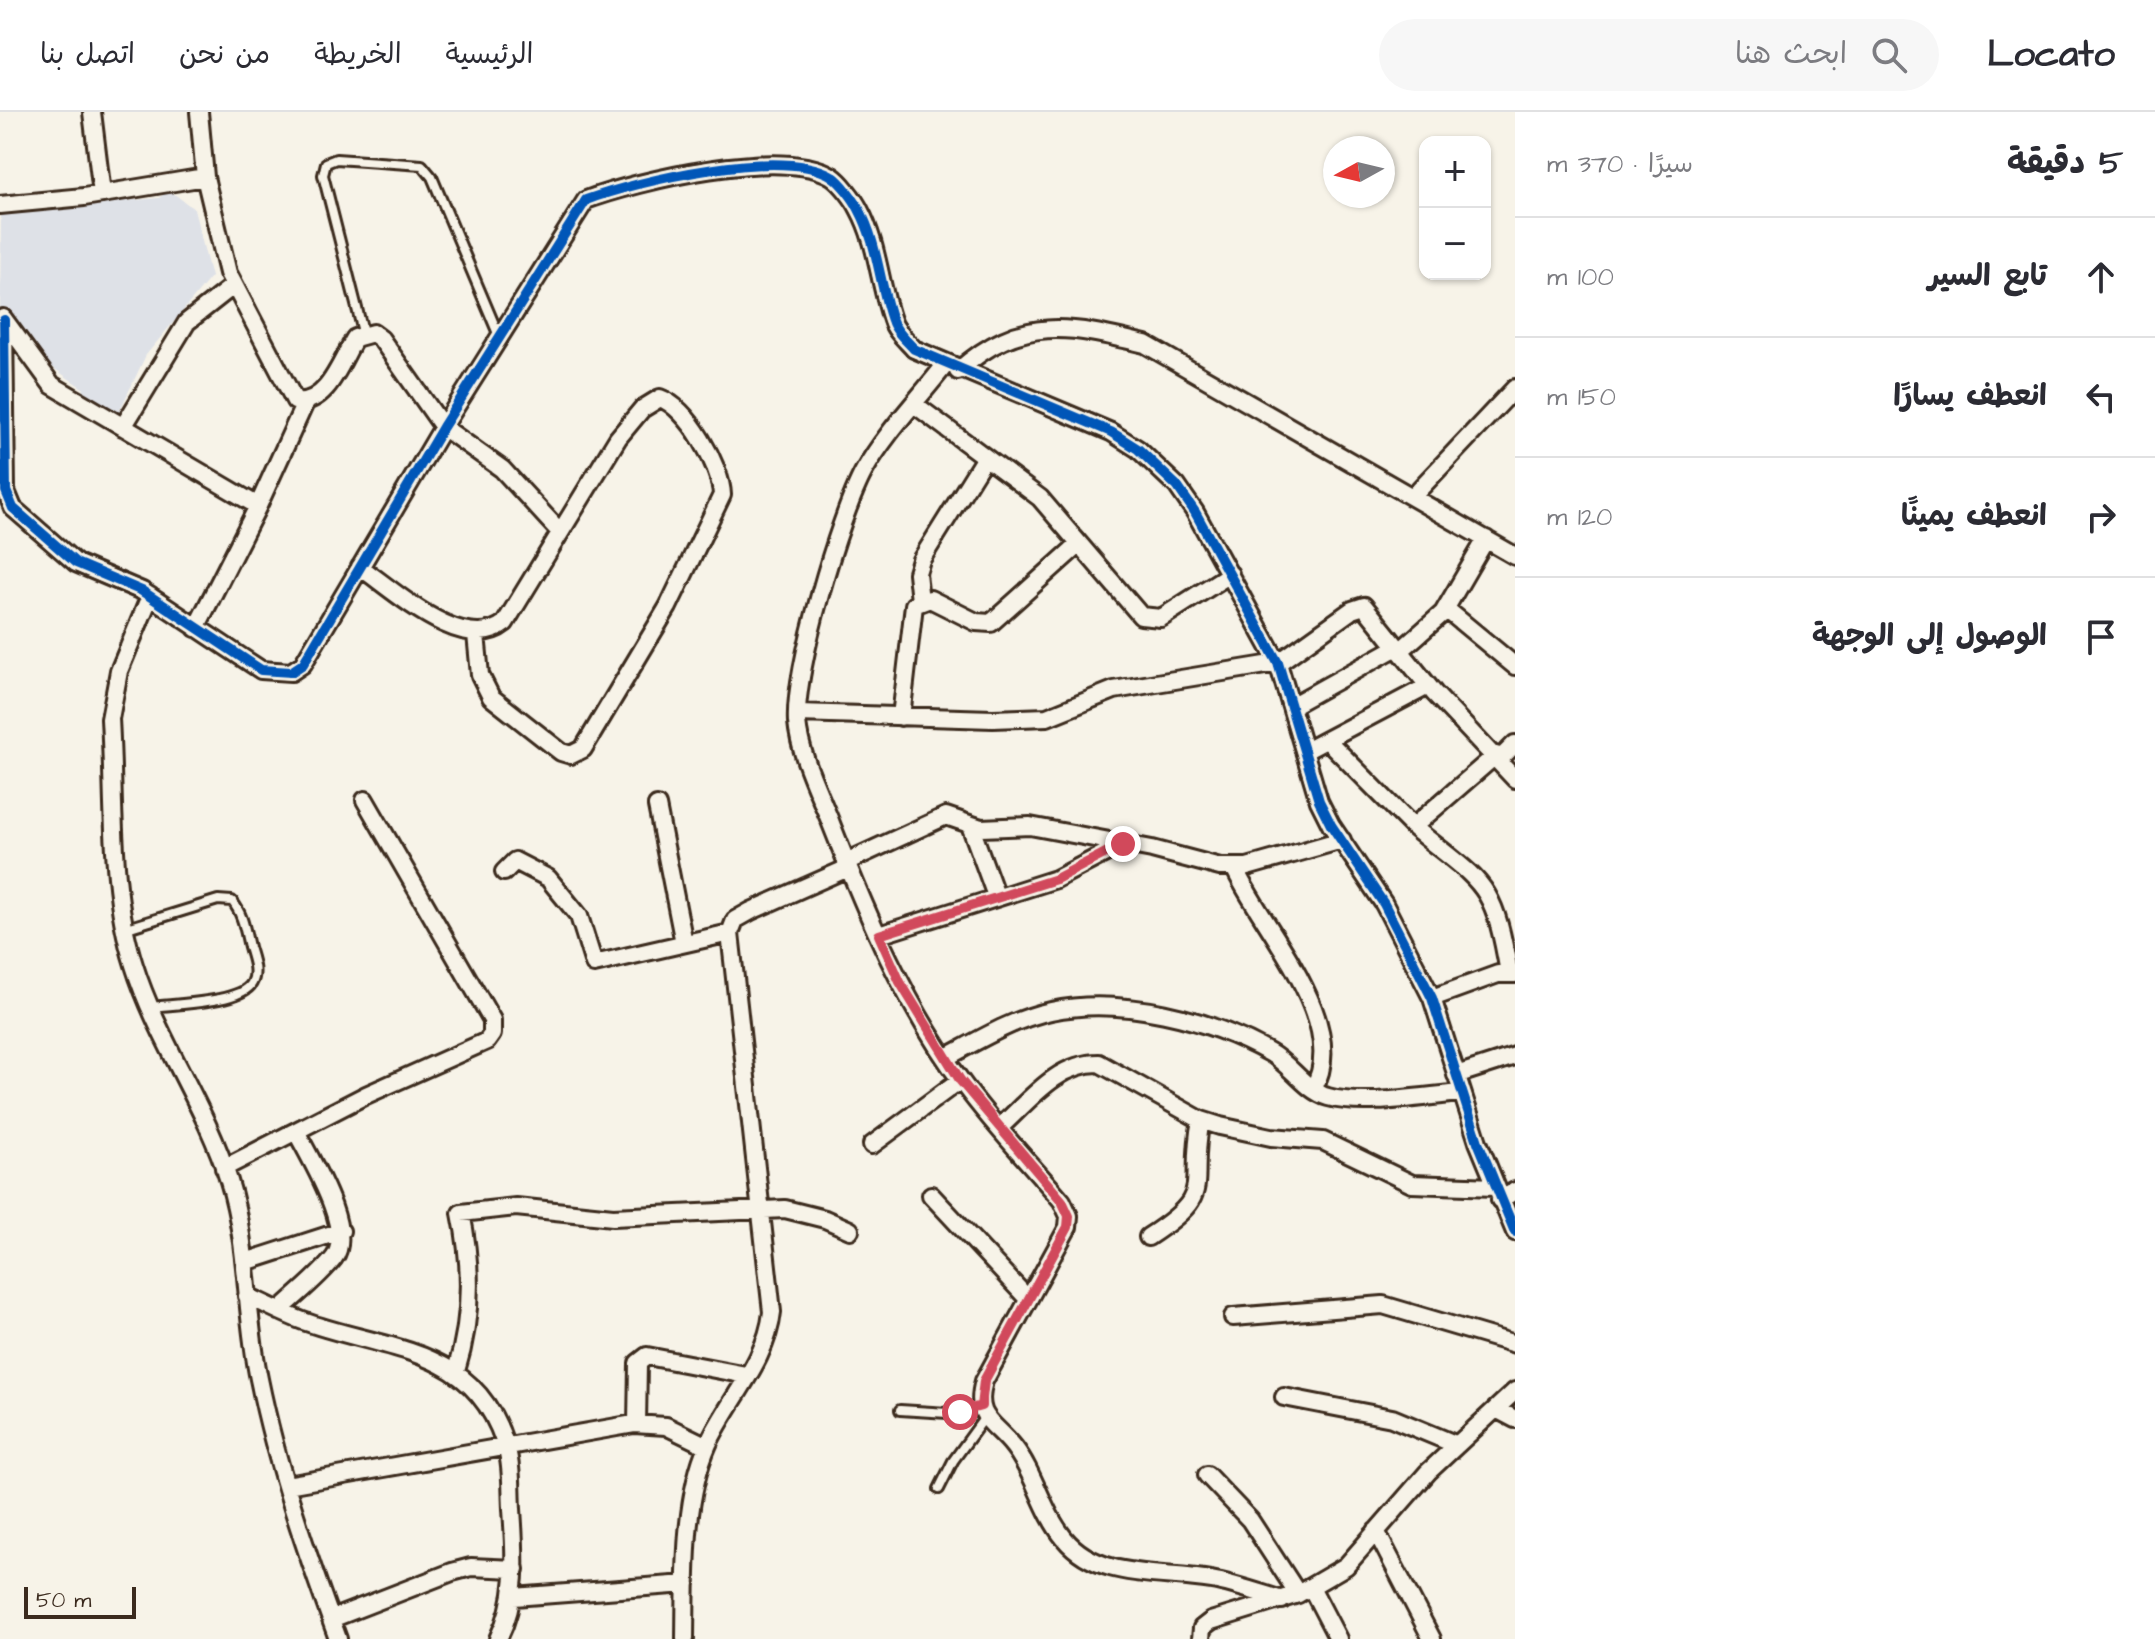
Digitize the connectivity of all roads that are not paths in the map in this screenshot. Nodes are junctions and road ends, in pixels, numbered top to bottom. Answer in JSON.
{"nodes":[{"id":1,"x":92,"y":112,"type":"edge"},
{"id":2,"x":199,"y":112,"type":"edge"},
{"id":3,"x":205,"y":177,"type":"junction"},
{"id":4,"x":102,"y":194,"type":"junction"},
{"id":5,"x":0,"y":205,"type":"edge"},
{"id":6,"x":234,"y":285,"type":"junction"},
{"id":7,"x":2,"y":317,"type":"edge"},
{"id":8,"x":363,"y":332,"type":"junction"},
{"id":9,"x":499,"y":336,"type":"junction"},
{"id":10,"x":952,"y":368,"type":"junction"},
{"id":11,"x":1515,"y":388,"type":"edge"},
{"id":12,"x":305,"y":403,"type":"junction"},
{"id":13,"x":914,"y":404,"type":"junction"},
{"id":14,"x":123,"y":427,"type":"junction"},
{"id":15,"x":443,"y":427,"type":"junction"},
{"id":16,"x":984,"y":459,"type":"junction"},
{"id":17,"x":3,"y":491,"type":"edge"},
{"id":18,"x":1413,"y":496,"type":"junction"},
{"id":19,"x":258,"y":506,"type":"junction"},
{"id":20,"x":560,"y":532,"type":"junction"},
{"id":21,"x":1486,"y":539,"type":"junction"},
{"id":22,"x":1079,"y":544,"type":"junction"},
{"id":23,"x":1515,"y":556,"type":"edge"},
{"id":24,"x":360,"y":567,"type":"junction"},
{"id":25,"x":1230,"y":574,"type":"junction"},
{"id":26,"x":150,"y":596,"type":"junction"},
{"id":27,"x":920,"y":601,"type":"junction"},
{"id":28,"x":1446,"y":609,"type":"junction"},
{"id":29,"x":196,"y":628,"type":"junction"},
{"id":30,"x":476,"y":634,"type":"junction"},
{"id":31,"x":1398,"y":649,"type":"junction"},
{"id":32,"x":1278,"y":663,"type":"junction"},
{"id":33,"x":1515,"y":666,"type":"edge"},
{"id":34,"x":1428,"y":686,"type":"junction"},
{"id":35,"x":1291,"y":706,"type":"junction"},
{"id":36,"x":798,"y":713,"type":"junction"},
{"id":37,"x":901,"y":717,"type":"junction"},
{"id":38,"x":1327,"y":740,"type":"junction"},
{"id":39,"x":1515,"y":744,"type":"edge"},
{"id":40,"x":1305,"y":751,"type":"junction"},
{"id":41,"x":1498,"y":757,"type":"junction"},
{"id":42,"x":1515,"y":779,"type":"edge"},
{"id":43,"x":365,"y":800,"type":"dead end"},
{"id":44,"x":657,"y":806,"type":"dead end"},
{"id":45,"x":970,"y":825,"type":"junction"},
{"id":46,"x":1413,"y":827,"type":"junction"},
{"id":47,"x":1342,"y":840,"type":"junction"},
{"id":48,"x":1123,"y":844,"type":"junction"},
{"id":49,"x":847,"y":865,"type":"junction"},
{"id":50,"x":1234,"y":867,"type":"junction"},
{"id":51,"x":504,"y":872,"type":"dead end"},
{"id":52,"x":996,"y":896,"type":"junction"},
{"id":53,"x":1515,"y":908,"type":"edge"},
{"id":54,"x":1498,"y":914,"type":"junction"},
{"id":55,"x":124,"y":929,"type":"junction"},
{"id":56,"x":730,"y":933,"type":"junction"},
{"id":57,"x":879,"y":935,"type":"junction"},
{"id":58,"x":684,"y":943,"type":"junction"},
{"id":59,"x":1512,"y":973,"type":"edge"},
{"id":60,"x":1432,"y":998,"type":"junction"},
{"id":61,"x":152,"y":1007,"type":"junction"},
{"id":62,"x":1515,"y":1056,"type":"edge"},
{"id":63,"x":945,"y":1058,"type":"junction"},
{"id":64,"x":1456,"y":1075,"type":"junction"},
{"id":65,"x":960,"y":1080,"type":"junction"},
{"id":66,"x":1313,"y":1089,"type":"junction"},
{"id":67,"x":1462,"y":1093,"type":"junction"},
{"id":68,"x":1201,"y":1120,"type":"junction"},
{"id":69,"x":1000,"y":1127,"type":"junction"},
{"id":70,"x":296,"y":1131,"type":"junction"},
{"id":71,"x":872,"y":1145,"type":"dead end"},
{"id":72,"x":224,"y":1168,"type":"junction"},
{"id":73,"x":1515,"y":1191,"type":"edge"},
{"id":74,"x":1497,"y":1194,"type":"junction"},
{"id":75,"x":931,"y":1195,"type":"dead end"},
{"id":76,"x":760,"y":1209,"type":"junction"},
{"id":77,"x":850,"y":1230,"type":"dead end"},
{"id":78,"x":341,"y":1231,"type":"junction"},
{"id":79,"x":1515,"y":1232,"type":"edge"},
{"id":80,"x":1148,"y":1237,"type":"dead end"},
{"id":81,"x":245,"y":1262,"type":"junction"},
{"id":82,"x":247,"y":1296,"type":"junction"},
{"id":83,"x":1028,"y":1299,"type":"junction"},
{"id":84,"x":279,"y":1311,"type":"junction"},
{"id":85,"x":1233,"y":1317,"type":"dead end"},
{"id":86,"x":1515,"y":1344,"type":"edge"},
{"id":87,"x":456,"y":1371,"type":"junction"},
{"id":88,"x":746,"y":1375,"type":"junction"},
{"id":89,"x":1515,"y":1391,"type":"edge"},
{"id":90,"x":1284,"y":1397,"type":"dead end"},
{"id":91,"x":1496,"y":1409,"type":"junction"},
{"id":92,"x":900,"y":1410,"type":"dead end"},
{"id":93,"x":983,"y":1412,"type":"junction"},
{"id":94,"x":1515,"y":1419,"type":"edge"},
{"id":95,"x":637,"y":1424,"type":"junction"},
{"id":96,"x":1457,"y":1445,"type":"junction"},
{"id":97,"x":707,"y":1446,"type":"junction"},
{"id":98,"x":505,"y":1447,"type":"junction"},
{"id":99,"x":1207,"y":1475,"type":"dead end"},
{"id":100,"x":287,"y":1485,"type":"junction"},
{"id":101,"x":939,"y":1489,"type":"dead end"},
{"id":102,"x":1376,"y":1531,"type":"junction"},
{"id":103,"x":515,"y":1569,"type":"junction"},
{"id":104,"x":686,"y":1584,"type":"junction"},
{"id":105,"x":1297,"y":1594,"type":"junction"},
{"id":106,"x":514,"y":1597,"type":"junction"},
{"id":107,"x":331,"y":1619,"type":"junction"},
{"id":108,"x":338,"y":1639,"type":"edge"},
{"id":109,"x":498,"y":1639,"type":"edge"},
{"id":110,"x":685,"y":1639,"type":"edge"},
{"id":111,"x":1201,"y":1639,"type":"edge"},
{"id":112,"x":1338,"y":1639,"type":"edge"},
{"id":113,"x":1432,"y":1639,"type":"edge"}],
"edges":[{"from":1,"to":4,"type":"street"},
{"from":2,"to":3,"type":"street"},
{"from":3,"to":4,"type":"street"},
{"from":3,"to":6,"type":"street"},
{"from":4,"to":5,"type":"street"},
{"from":6,"to":12,"type":"street"},
{"from":6,"to":14,"type":"street"},
{"from":7,"to":14,"type":"street"},
{"from":7,"to":17,"type":"street"},
{"from":8,"to":9,"type":"lane"},
{"from":8,"to":12,"type":"street"},
{"from":8,"to":15,"type":"street"},
{"from":9,"to":10,"type":"street"},
{"from":9,"to":15,"type":"street"},
{"from":10,"to":13,"type":"street"},
{"from":10,"to":18,"type":"street"},
{"from":10,"to":25,"type":"street"},
{"from":11,"to":18,"type":"street"},
{"from":12,"to":19,"type":"street"},
{"from":13,"to":16,"type":"street"},
{"from":13,"to":36,"type":"street"},
{"from":14,"to":19,"type":"street"},
{"from":15,"to":20,"type":"street"},
{"from":15,"to":24,"type":"street"},
{"from":16,"to":22,"type":"street"},
{"from":16,"to":27,"type":"street"},
{"from":17,"to":26,"type":"street"},
{"from":18,"to":21,"type":"street"},
{"from":19,"to":29,"type":"street"},
{"from":20,"to":30,"type":"street"},
{"from":20,"to":30,"type":"street"},
{"from":21,"to":23,"type":"street"},
{"from":21,"to":28,"type":"street"},
{"from":22,"to":25,"type":"street"},
{"from":22,"to":27,"type":"street"},
{"from":24,"to":29,"type":"street"},
{"from":24,"to":30,"type":"street"},
{"from":25,"to":32,"type":"street"},
{"from":26,"to":29,"type":"street"},
{"from":26,"to":55,"type":"street"},
{"from":27,"to":37,"type":"street"},
{"from":28,"to":31,"type":"street"},
{"from":28,"to":33,"type":"street"},
{"from":31,"to":32,"type":"street"},
{"from":31,"to":34,"type":"street"},
{"from":31,"to":35,"type":"street"},
{"from":32,"to":35,"type":"street"},
{"from":32,"to":37,"type":"street"},
{"from":34,"to":38,"type":"street"},
{"from":34,"to":41,"type":"street"},
{"from":35,"to":40,"type":"street"},
{"from":36,"to":37,"type":"street"},
{"from":36,"to":49,"type":"street"},
{"from":38,"to":40,"type":"street"},
{"from":38,"to":46,"type":"street"},
{"from":39,"to":41,"type":"street"},
{"from":40,"to":47,"type":"street"},
{"from":41,"to":42,"type":"street"},
{"from":41,"to":46,"type":"street"},
{"from":43,"to":70,"type":"street"},
{"from":44,"to":58,"type":"street"},
{"from":45,"to":48,"type":"street"},
{"from":45,"to":49,"type":"street"},
{"from":45,"to":52,"type":"street"},
{"from":46,"to":54,"type":"street"},
{"from":47,"to":50,"type":"street"},
{"from":47,"to":60,"type":"street"},
{"from":48,"to":50,"type":"street"},
{"from":48,"to":52,"type":"street"},
{"from":49,"to":56,"type":"street"},
{"from":49,"to":57,"type":"street"},
{"from":50,"to":66,"type":"street"},
{"from":51,"to":58,"type":"street"},
{"from":52,"to":57,"type":"street"},
{"from":53,"to":54,"type":"street"},
{"from":54,"to":59,"type":"street"},
{"from":55,"to":61,"type":"street"},
{"from":55,"to":61,"type":"lane"},
{"from":56,"to":58,"type":"street"},
{"from":56,"to":76,"type":"street"},
{"from":57,"to":63,"type":"street"},
{"from":59,"to":60,"type":"street"},
{"from":60,"to":64,"type":"street"},
{"from":61,"to":72,"type":"street"},
{"from":62,"to":64,"type":"street"},
{"from":63,"to":65,"type":"street"},
{"from":63,"to":66,"type":"street"},
{"from":64,"to":67,"type":"street"},
{"from":65,"to":69,"type":"street"},
{"from":65,"to":71,"type":"street"},
{"from":66,"to":67,"type":"street"},
{"from":67,"to":74,"type":"street"},
{"from":68,"to":69,"type":"street"},
{"from":68,"to":74,"type":"street"},
{"from":68,"to":80,"type":"street"},
{"from":69,"to":83,"type":"street"},
{"from":70,"to":72,"type":"street"},
{"from":70,"to":78,"type":"street"},
{"from":72,"to":81,"type":"street"},
{"from":73,"to":74,"type":"street"},
{"from":74,"to":79,"type":"street"},
{"from":75,"to":83,"type":"street"},
{"from":76,"to":77,"type":"street"},
{"from":76,"to":87,"type":"street"},
{"from":76,"to":88,"type":"street"},
{"from":78,"to":81,"type":"street"},
{"from":78,"to":84,"type":"street"},
{"from":81,"to":82,"type":"street"},
{"from":82,"to":84,"type":"street"},
{"from":82,"to":100,"type":"street"},
{"from":83,"to":93,"type":"street"},
{"from":84,"to":87,"type":"street"},
{"from":85,"to":86,"type":"street"},
{"from":87,"to":98,"type":"street"},
{"from":88,"to":95,"type":"street"},
{"from":88,"to":97,"type":"street"},
{"from":89,"to":91,"type":"street"},
{"from":90,"to":96,"type":"street"},
{"from":91,"to":94,"type":"street"},
{"from":91,"to":96,"type":"street"},
{"from":92,"to":93,"type":"lane"},
{"from":93,"to":101,"type":"lane"},
{"from":93,"to":105,"type":"street"},
{"from":95,"to":97,"type":"street"},
{"from":95,"to":98,"type":"street"},
{"from":96,"to":102,"type":"street"},
{"from":97,"to":104,"type":"street"},
{"from":98,"to":100,"type":"street"},
{"from":98,"to":103,"type":"street"},
{"from":99,"to":105,"type":"street"},
{"from":100,"to":107,"type":"street"},
{"from":102,"to":105,"type":"street"},
{"from":102,"to":113,"type":"street"},
{"from":103,"to":106,"type":"street"},
{"from":103,"to":107,"type":"street"},
{"from":104,"to":106,"type":"street"},
{"from":104,"to":110,"type":"street"},
{"from":105,"to":111,"type":"street"},
{"from":105,"to":112,"type":"street"},
{"from":106,"to":109,"type":"street"},
{"from":107,"to":108,"type":"street"}]}
